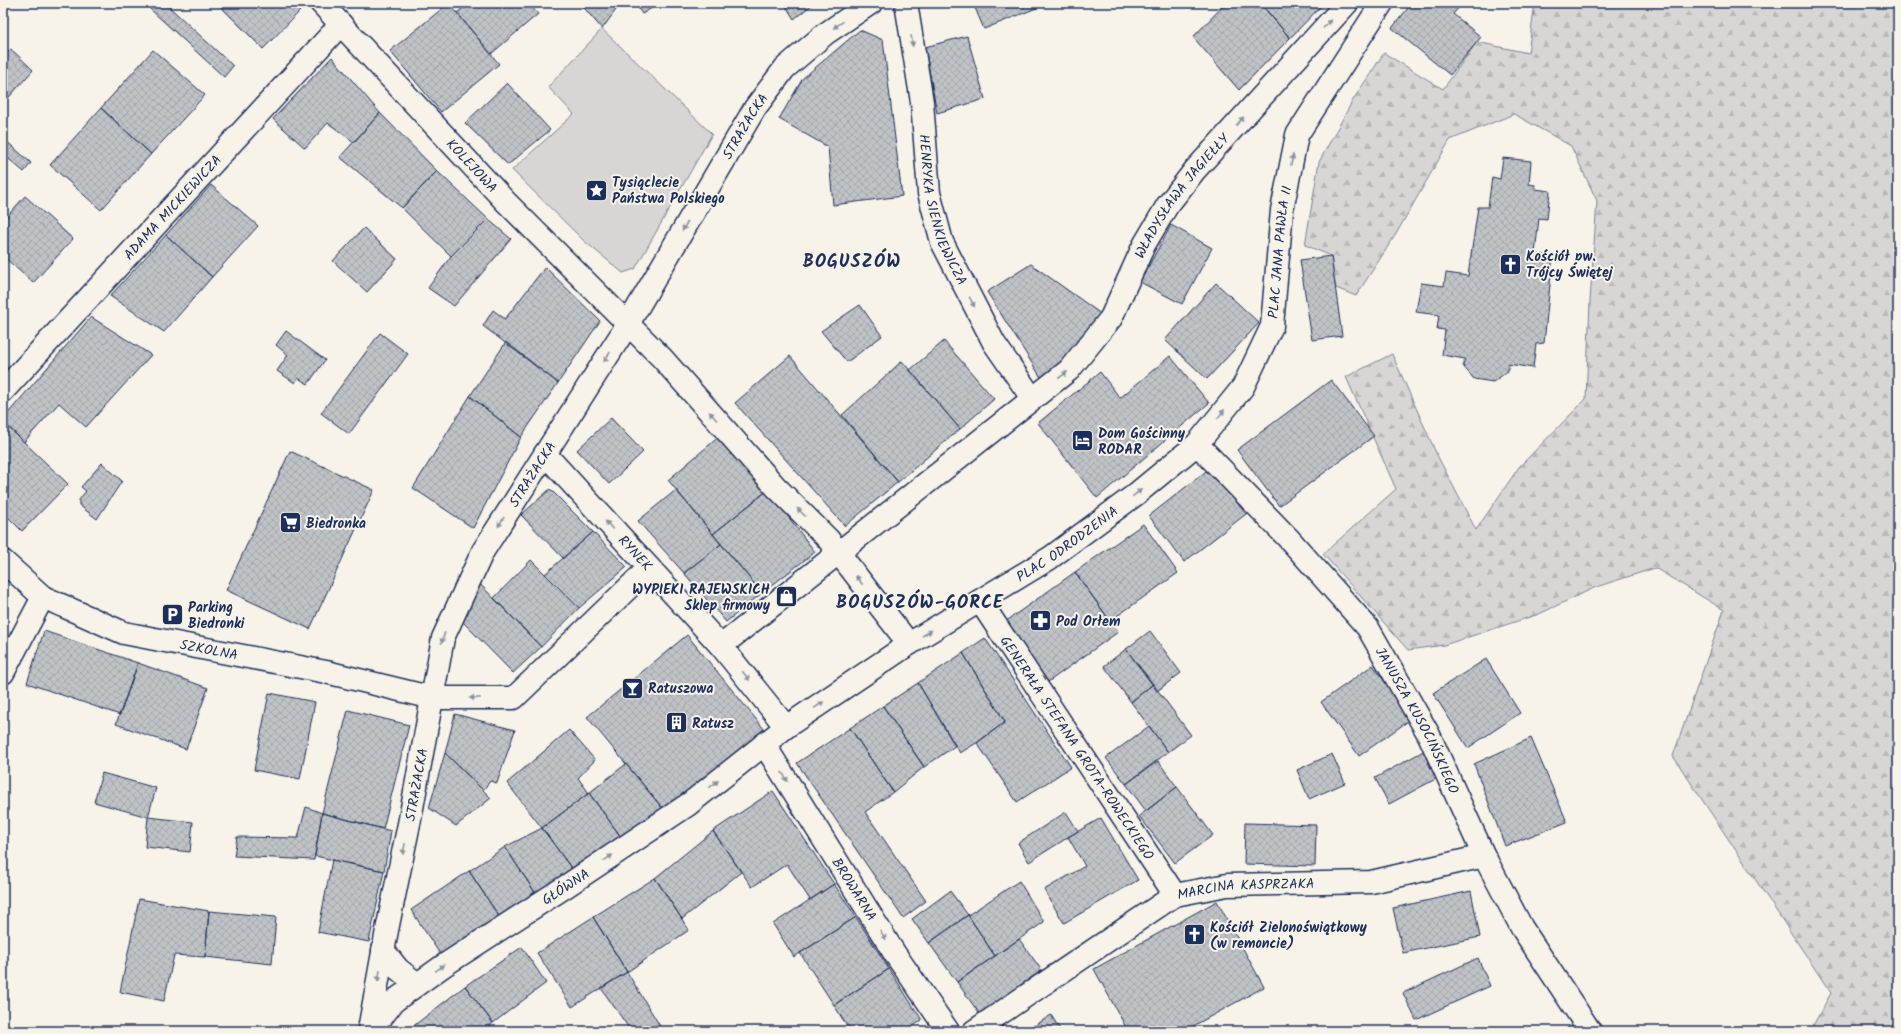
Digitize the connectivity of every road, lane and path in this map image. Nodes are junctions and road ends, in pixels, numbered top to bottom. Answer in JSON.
{"nodes":[{"id":1,"x":321,"y":3,"type":"edge"},
{"id":2,"x":871,"y":3,"type":"edge"},
{"id":3,"x":906,"y":3,"type":"edge"},
{"id":4,"x":1347,"y":3,"type":"edge"},
{"id":5,"x":1382,"y":3,"type":"edge"},
{"id":6,"x":341,"y":24,"type":"junction"},
{"id":7,"x":628,"y":324,"type":"junction"},
{"id":8,"x":3,"y":391,"type":"edge"},
{"id":9,"x":1032,"y":398,"type":"junction"},
{"id":10,"x":1197,"y":444,"type":"junction"},
{"id":11,"x":545,"y":454,"type":"junction"},
{"id":12,"x":834,"y":546,"type":"junction"},
{"id":13,"x":3,"y":561,"type":"edge"},
{"id":14,"x":649,"y":568,"type":"junction"},
{"id":15,"x":43,"y":598,"type":"junction"},
{"id":16,"x":980,"y":601,"type":"junction"},
{"id":17,"x":909,"y":644,"type":"junction"},
{"id":18,"x":722,"y":646,"type":"junction"},
{"id":19,"x":3,"y":673,"type":"edge"},
{"id":20,"x":433,"y":698,"type":"junction"},
{"id":21,"x":786,"y":727,"type":"junction"},
{"id":22,"x":764,"y":744,"type":"junction"},
{"id":23,"x":1484,"y":856,"type":"junction"},
{"id":24,"x":1175,"y":895,"type":"junction"},
{"id":25,"x":383,"y":950,"type":"junction"},
{"id":26,"x":417,"y":984,"type":"junction"},
{"id":27,"x":370,"y":1031,"type":"edge"},
{"id":28,"x":948,"y":1031,"type":"edge"},
{"id":29,"x":974,"y":1031,"type":"edge"},
{"id":30,"x":1590,"y":1031,"type":"edge"}],
"edges":[{"from":1,"to":6,"type":"street","name":"KOLEJOWA"},
{"from":2,"to":7,"type":"street","name":"STRAŻACKA","one_way":true},
{"from":3,"to":9,"type":"street","name":"HENRYKA SIENKIEWICZA","one_way":true},
{"from":9,"to":4,"type":"street","name":"WŁADYSŁAWA JAGIEŁŁY","one_way":true},
{"from":10,"to":5,"type":"street","name":"PLAC JANA PAWŁA II","one_way":true},
{"from":6,"to":7,"type":"street","name":"KOLEJOWA"},
{"from":6,"to":8,"type":"street","name":"ADAMA MICKIEWICZA"},
{"from":7,"to":11,"type":"street","name":"STRAŻACKA","one_way":true},
{"from":12,"to":7,"type":"street","name":"KOLEJOWA","one_way":true},
{"from":9,"to":12,"type":"street","name":"WŁADYSŁAWA JAGIEŁŁY"},
{"from":16,"to":10,"type":"street","name":"PLAC ODRODZENIA","one_way":true},
{"from":10,"to":23,"type":"street","name":"JANUSZA KUSOCIŃSKIEGO"},
{"from":14,"to":11,"type":"street","name":"RYNEK","one_way":true},
{"from":11,"to":20,"type":"street","name":"STRAŻACKA","one_way":true},
{"from":17,"to":12,"type":"street","one_way":true},
{"from":12,"to":18,"type":"street","name":"WŁADYSŁAWA JAGIEŁŁY"},
{"from":13,"to":15,"type":"street","name":"SZKOLNA"},
{"from":14,"to":18,"type":"street","name":"RYNEK"},
{"from":14,"to":20,"type":"street","name":"SZKOLNA","one_way":true},
{"from":15,"to":19,"type":"street"},
{"from":15,"to":20,"type":"street","name":"SZKOLNA"},
{"from":17,"to":16,"type":"street","name":"PLAC ODRODZENIA","one_way":true},
{"from":16,"to":24,"type":"street","name":"GENERAŁA STEFANA GROTA-ROWECKIEGO"},
{"from":21,"to":17,"type":"street","name":"PLAC ODRODZENIA","one_way":true},
{"from":18,"to":21,"type":"street","name":"RYNEK","one_way":true},
{"from":20,"to":25,"type":"street","name":"STRAŻACKA","one_way":true},
{"from":21,"to":22,"type":"street","name":"PLAC ODRODZENIA"},
{"from":26,"to":22,"type":"street","name":"GŁÓWNA","one_way":true},
{"from":22,"to":28,"type":"street","name":"BROWARNA","one_way":true},
{"from":23,"to":24,"type":"street","name":"MARCINA KASPRZAKA"},
{"from":23,"to":30,"type":"street","name":"JANUSZA KUSOCIŃSKIEGO"},
{"from":24,"to":29,"type":"street","name":"MARCINA KASPRZAKA"},
{"from":25,"to":26,"type":"street"},
{"from":25,"to":27,"type":"street","name":"STRAŻACKA","one_way":true},
{"from":26,"to":27,"type":"street","name":"GŁÓWNA"}]}
